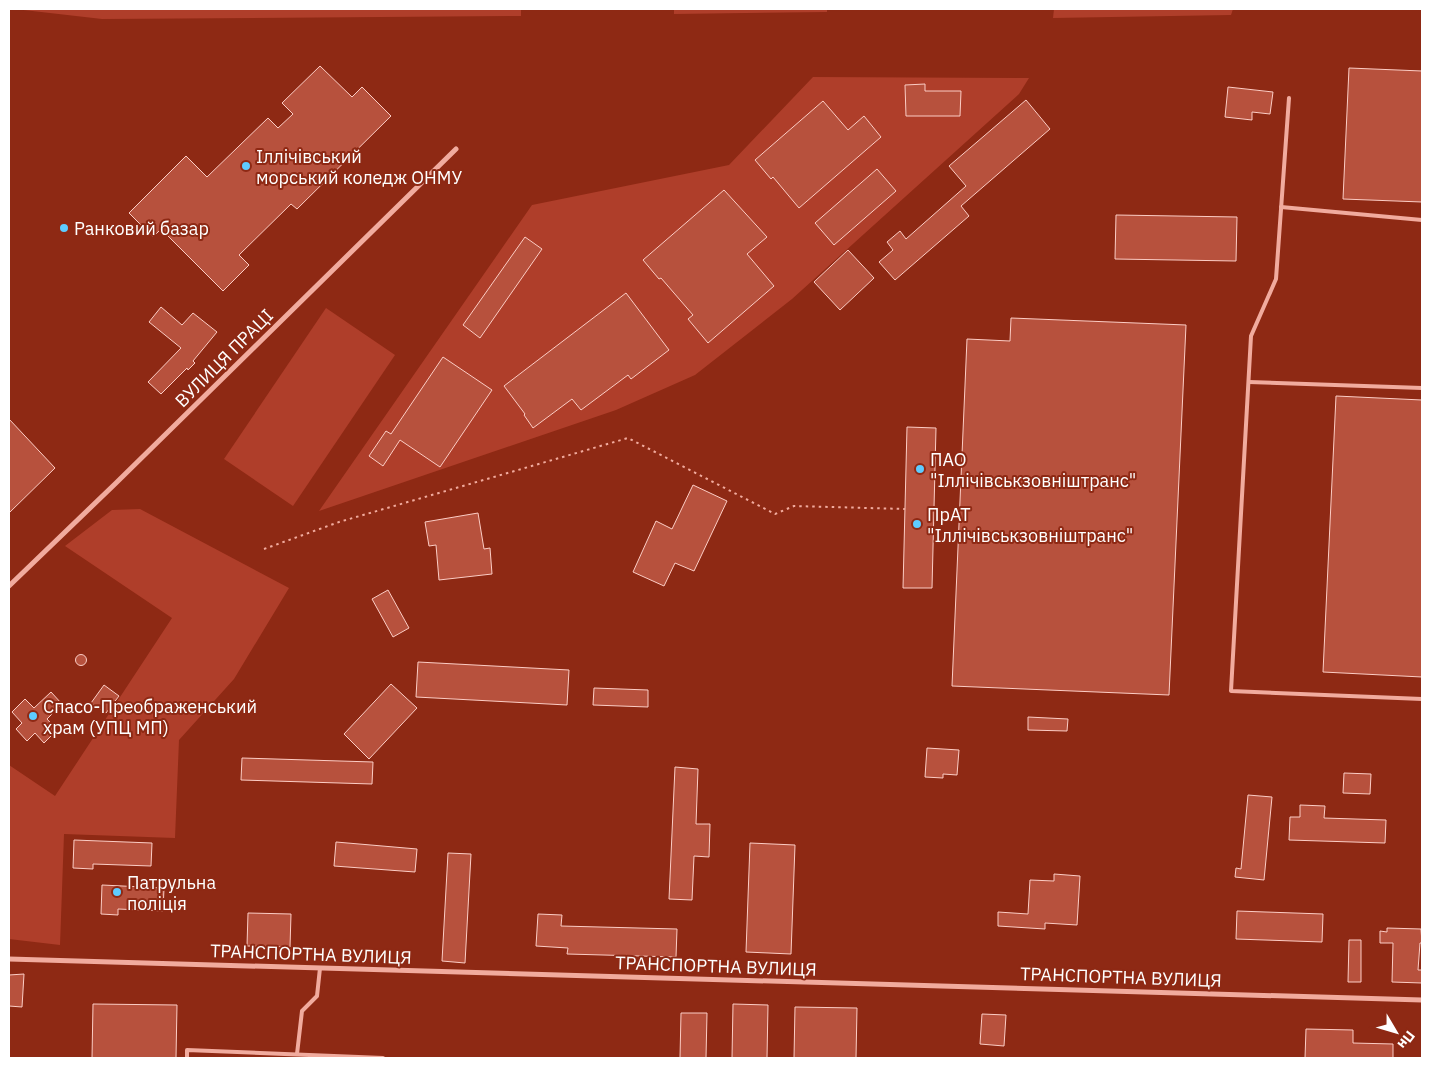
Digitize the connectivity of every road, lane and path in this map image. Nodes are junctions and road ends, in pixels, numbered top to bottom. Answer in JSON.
{"nodes":[{"id":1,"x":1289,"y":98,"type":"dead end"},
{"id":2,"x":456,"y":148,"type":"dead end"},
{"id":3,"x":1281,"y":207,"type":"junction"},
{"id":4,"x":1422,"y":220,"type":"edge"},
{"id":5,"x":1249,"y":382,"type":"junction"},
{"id":6,"x":1422,"y":388,"type":"edge"},
{"id":7,"x":905,"y":509,"type":"dead end"},
{"id":8,"x":264,"y":548,"type":"dead end"},
{"id":9,"x":9,"y":586,"type":"edge"},
{"id":10,"x":1422,"y":698,"type":"edge"},
{"id":11,"x":9,"y":959,"type":"edge"},
{"id":12,"x":320,"y":968,"type":"junction"},
{"id":13,"x":1422,"y":1000,"type":"edge"},
{"id":14,"x":298,"y":1054,"type":"junction"},
{"id":15,"x":187,"y":1058,"type":"edge"},
{"id":16,"x":383,"y":1058,"type":"edge"}],
"edges":[{"from":1,"to":3,"type":"lane"},
{"from":2,"to":9,"type":"street","name":"ВУЛИЦЯ ПРАЦІ"},
{"from":3,"to":4,"type":"lane"},
{"from":3,"to":5,"type":"lane"},
{"from":5,"to":6,"type":"lane"},
{"from":5,"to":10,"type":"lane"},
{"from":7,"to":8,"type":"path"},
{"from":11,"to":12,"type":"street","name":"ТРАНСПОРТНА ВУЛИЦЯ"},
{"from":12,"to":13,"type":"street","name":"ТРАНСПОРТНА ВУЛИЦЯ"},
{"from":12,"to":14,"type":"lane"},
{"from":14,"to":15,"type":"lane"},
{"from":14,"to":16,"type":"lane"}]}
